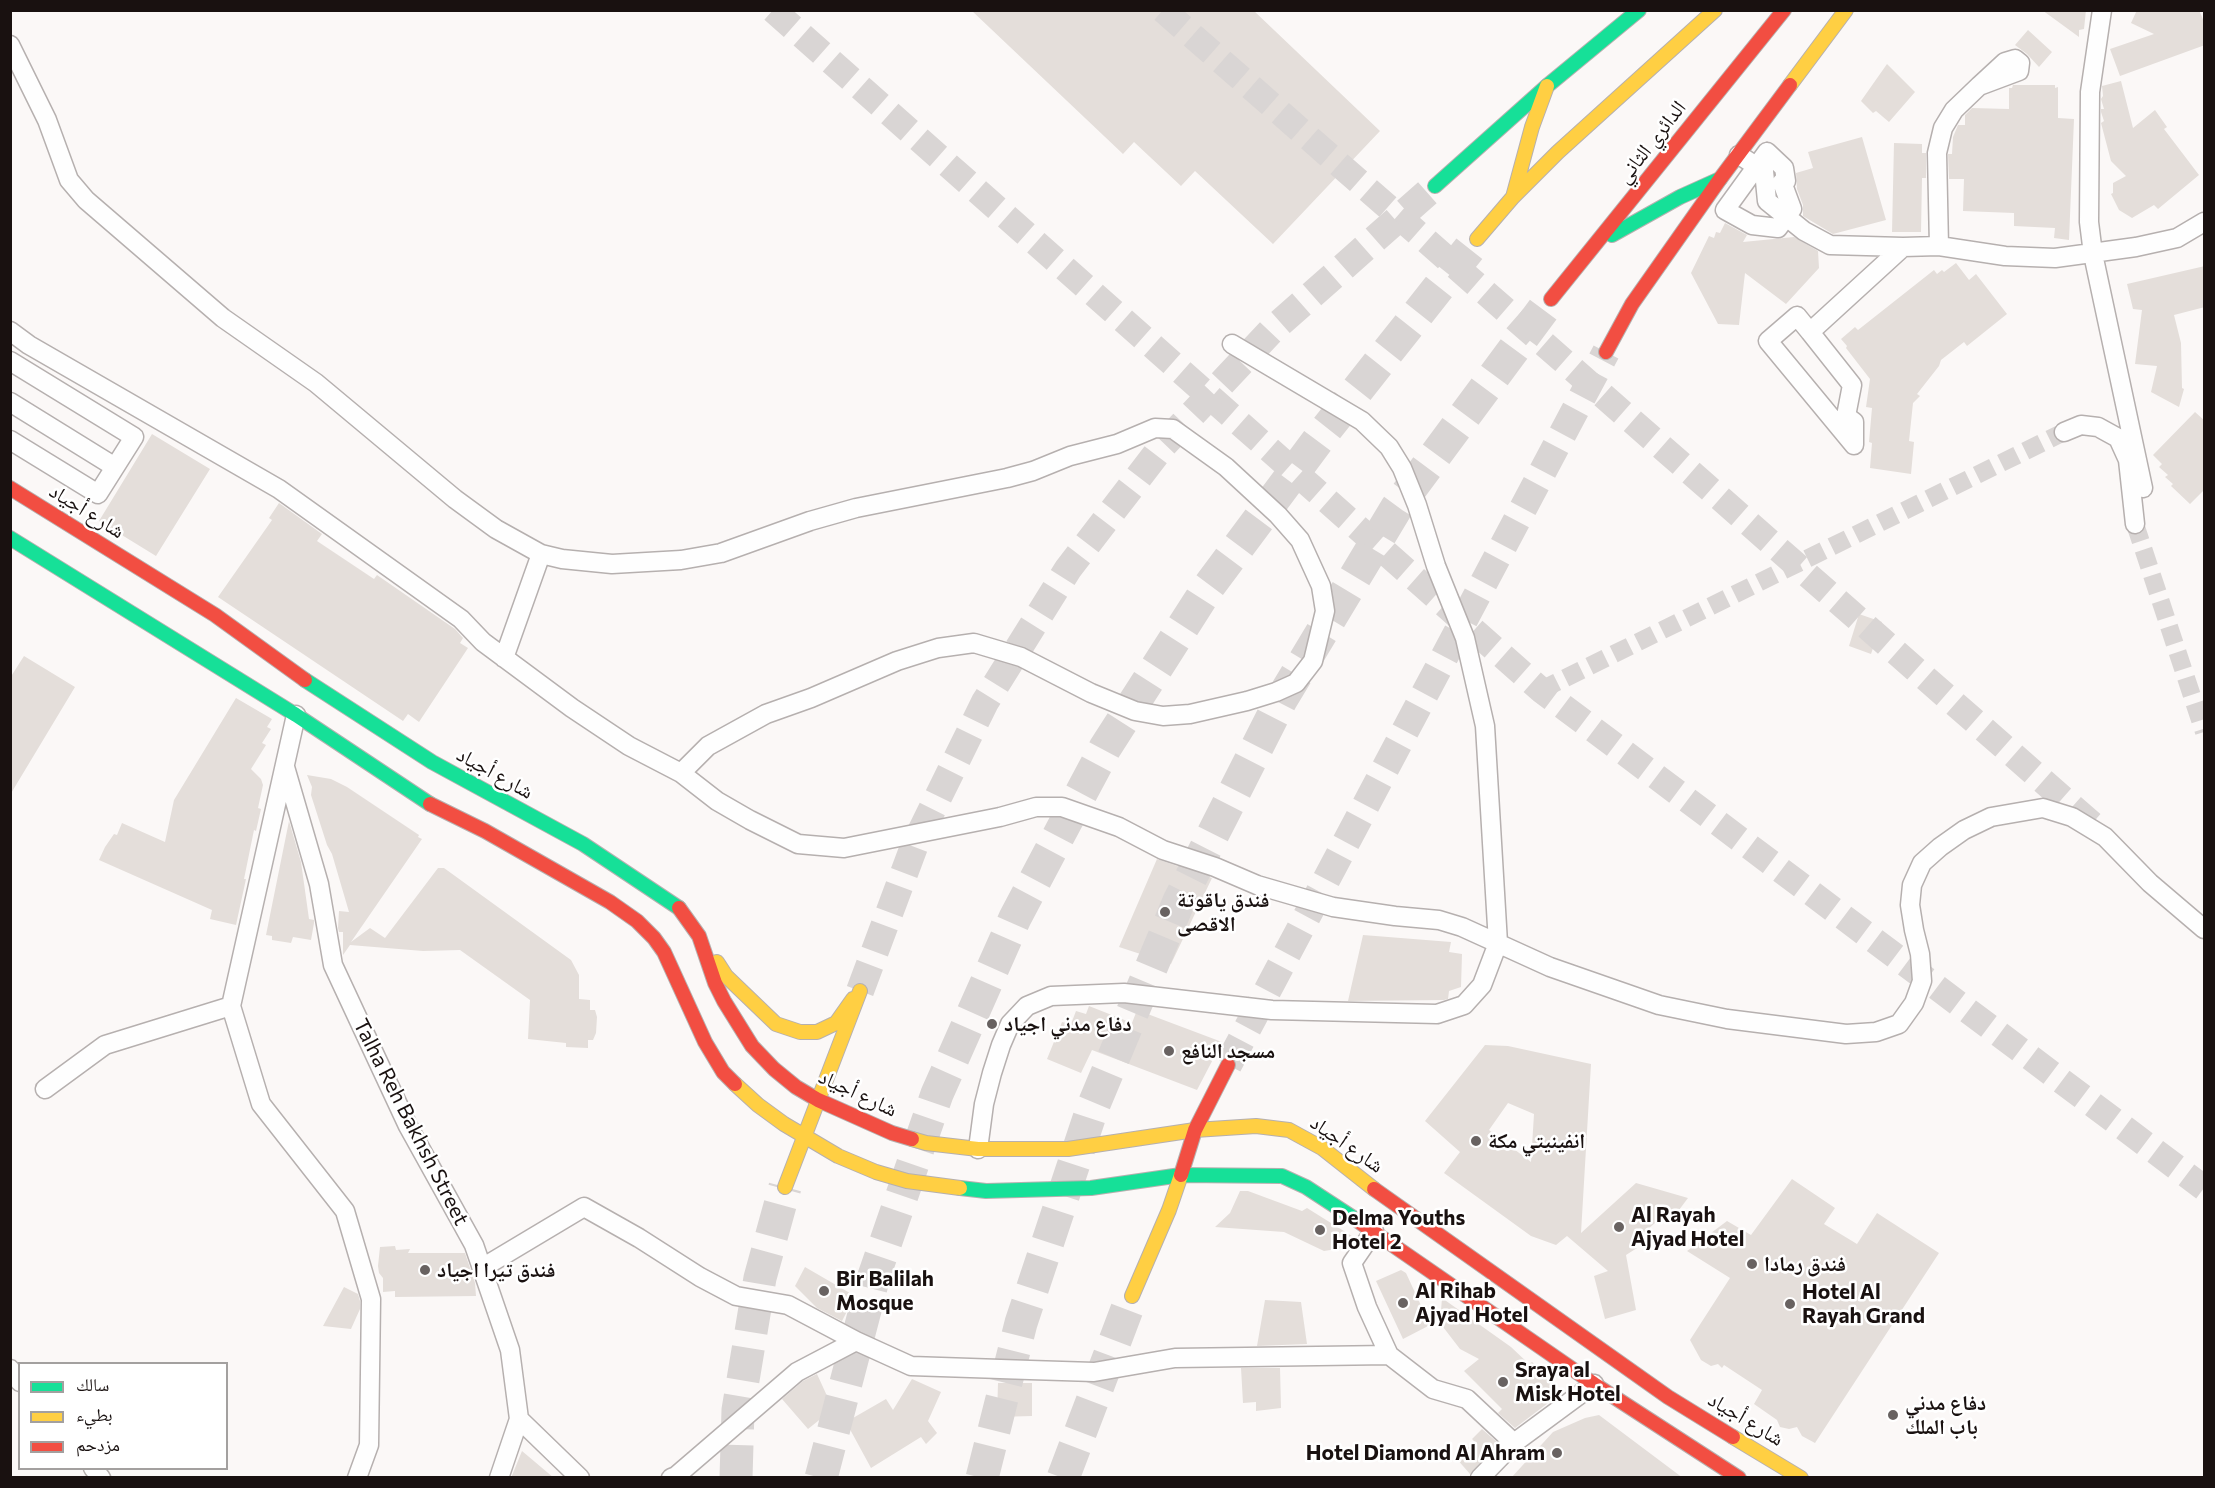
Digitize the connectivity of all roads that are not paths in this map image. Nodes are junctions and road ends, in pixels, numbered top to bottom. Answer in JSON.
{"nodes":[{"id":1,"x":1639,"y":10,"type":"edge"},
{"id":2,"x":1715,"y":10,"type":"edge"},
{"id":3,"x":1784,"y":10,"type":"edge"},
{"id":4,"x":1846,"y":10,"type":"edge"},
{"id":5,"x":2102,"y":10,"type":"edge"},
{"id":6,"x":10,"y":45,"type":"edge"},
{"id":7,"x":1547,"y":86,"type":"junction"},
{"id":8,"x":1979,"y":87,"type":"dead end"},
{"id":9,"x":1739,"y":155,"type":"junction"},
{"id":10,"x":1756,"y":166,"type":"junction"},
{"id":11,"x":1720,"y":179,"type":"junction"},
{"id":12,"x":1435,"y":186,"type":"tunnel mouth"},
{"id":13,"x":1513,"y":197,"type":"junction"},
{"id":14,"x":1787,"y":217,"type":"junction"},
{"id":15,"x":2205,"y":222,"type":"edge"},
{"id":16,"x":1477,"y":239,"type":"tunnel mouth"},
{"id":17,"x":1597,"y":243,"type":"junction"},
{"id":18,"x":1939,"y":246,"type":"junction"},
{"id":19,"x":1903,"y":247,"type":"junction"},
{"id":20,"x":2093,"y":254,"type":"junction"},
{"id":21,"x":1551,"y":299,"type":"tunnel mouth"},
{"id":22,"x":10,"y":331,"type":"edge"},
{"id":23,"x":1810,"y":333,"type":"junction"},
{"id":24,"x":1232,"y":344,"type":"dead end"},
{"id":25,"x":1606,"y":352,"type":"tunnel mouth"},
{"id":26,"x":10,"y":361,"type":"edge"},
{"id":27,"x":10,"y":402,"type":"edge"},
{"id":28,"x":2064,"y":432,"type":"tunnel mouth"},
{"id":29,"x":10,"y":440,"type":"edge"},
{"id":30,"x":115,"y":467,"type":"junction"},
{"id":31,"x":10,"y":488,"type":"edge"},
{"id":32,"x":2143,"y":488,"type":"dead end"},
{"id":33,"x":2135,"y":524,"type":"tunnel mouth"},
{"id":34,"x":10,"y":538,"type":"edge"},
{"id":35,"x":541,"y":554,"type":"junction"},
{"id":36,"x":504,"y":658,"type":"junction"},
{"id":37,"x":296,"y":715,"type":"junction"},
{"id":38,"x":285,"y":766,"type":"junction"},
{"id":39,"x":681,"y":773,"type":"junction"},
{"id":40,"x":2205,"y":929,"type":"edge"},
{"id":41,"x":699,"y":936,"type":"junction"},
{"id":42,"x":1498,"y":944,"type":"junction"},
{"id":43,"x":231,"y":1006,"type":"junction"},
{"id":44,"x":1228,"y":1065,"type":"tunnel mouth"},
{"id":45,"x":45,"y":1089,"type":"dead end"},
{"id":46,"x":818,"y":1100,"type":"junction"},
{"id":47,"x":1195,"y":1130,"type":"junction"},
{"id":48,"x":806,"y":1137,"type":"junction"},
{"id":49,"x":978,"y":1149,"type":"junction"},
{"id":50,"x":1181,"y":1175,"type":"junction"},
{"id":51,"x":785,"y":1187,"type":"tunnel mouth"},
{"id":52,"x":1374,"y":1231,"type":"junction"},
{"id":53,"x":482,"y":1269,"type":"junction"},
{"id":54,"x":1132,"y":1296,"type":"tunnel mouth"},
{"id":55,"x":856,"y":1341,"type":"junction"},
{"id":56,"x":1389,"y":1355,"type":"junction"},
{"id":57,"x":1594,"y":1384,"type":"junction"},
{"id":58,"x":519,"y":1419,"type":"junction"},
{"id":59,"x":1514,"y":1443,"type":"junction"},
{"id":60,"x":357,"y":1478,"type":"edge"},
{"id":61,"x":499,"y":1478,"type":"edge"},
{"id":62,"x":580,"y":1478,"type":"edge"},
{"id":63,"x":671,"y":1478,"type":"edge"},
{"id":64,"x":1480,"y":1478,"type":"edge"},
{"id":65,"x":1739,"y":1478,"type":"edge"},
{"id":66,"x":1801,"y":1478,"type":"edge"}],
"edges":[{"from":1,"to":7,"type":"main road"},
{"from":2,"to":13,"type":"main road"},
{"from":3,"to":17,"type":"main road","name":"الدائري الثاني"},
{"from":4,"to":9,"type":"main road"},
{"from":5,"to":20,"type":"street"},
{"from":6,"to":35,"type":"street"},
{"from":7,"to":12,"type":"main road"},
{"from":7,"to":13,"type":"main road"},
{"from":8,"to":18,"type":"street"},
{"from":9,"to":10,"type":"street"},
{"from":9,"to":11,"type":"main road"},
{"from":10,"to":14,"type":"street"},
{"from":10,"to":14,"type":"street"},
{"from":11,"to":17,"type":"main road"},
{"from":11,"to":25,"type":"main road"},
{"from":13,"to":16,"type":"main road"},
{"from":14,"to":19,"type":"street"},
{"from":15,"to":20,"type":"street"},
{"from":17,"to":21,"type":"main road","name":"الدائري الثاني"},
{"from":18,"to":19,"type":"street"},
{"from":18,"to":20,"type":"street"},
{"from":19,"to":23,"type":"street"},
{"from":20,"to":32,"type":"street"},
{"from":22,"to":36,"type":"street"},
{"from":23,"to":23,"type":"street"},
{"from":24,"to":42,"type":"street"},
{"from":26,"to":30,"type":"street"},
{"from":27,"to":30,"type":"street"},
{"from":28,"to":33,"type":"street"},
{"from":29,"to":30,"type":"street"},
{"from":31,"to":41,"type":"main road","name":"شارع أجياد"},
{"from":34,"to":37,"type":"main road"},
{"from":35,"to":36,"type":"street"},
{"from":35,"to":39,"type":"street"},
{"from":36,"to":39,"type":"street"},
{"from":37,"to":38,"type":"street"},
{"from":37,"to":48,"type":"main road"},
{"from":38,"to":43,"type":"street"},
{"from":38,"to":53,"type":"street","name":"Talha Reh Bakhsh Street"},
{"from":39,"to":42,"type":"street"},
{"from":40,"to":42,"type":"street"},
{"from":41,"to":46,"type":"main road","name":"شارع أجياد"},
{"from":41,"to":46,"type":"main road"},
{"from":42,"to":49,"type":"street"},
{"from":43,"to":45,"type":"street"},
{"from":43,"to":60,"type":"street"},
{"from":44,"to":47,"type":"main road"},
{"from":46,"to":48,"type":"main road"},
{"from":46,"to":49,"type":"main road","name":"شارع أجياد"},
{"from":47,"to":49,"type":"main road","name":"شارع أجياد"},
{"from":47,"to":50,"type":"main road"},
{"from":47,"to":66,"type":"main road","name":"شارع أجياد"},
{"from":48,"to":50,"type":"main road"},
{"from":48,"to":51,"type":"main road"},
{"from":50,"to":52,"type":"main road"},
{"from":50,"to":54,"type":"main road"},
{"from":52,"to":56,"type":"street"},
{"from":52,"to":57,"type":"main road"},
{"from":53,"to":55,"type":"street"},
{"from":53,"to":58,"type":"street","name":"Talha Reh Bakhsh Street"},
{"from":55,"to":56,"type":"street"},
{"from":55,"to":63,"type":"street"},
{"from":56,"to":59,"type":"street"},
{"from":57,"to":59,"type":"street"},
{"from":57,"to":65,"type":"main road"},
{"from":58,"to":61,"type":"street","name":"Talha Reh Bakhsh Street"},
{"from":58,"to":62,"type":"street"},
{"from":59,"to":64,"type":"street"}]}
